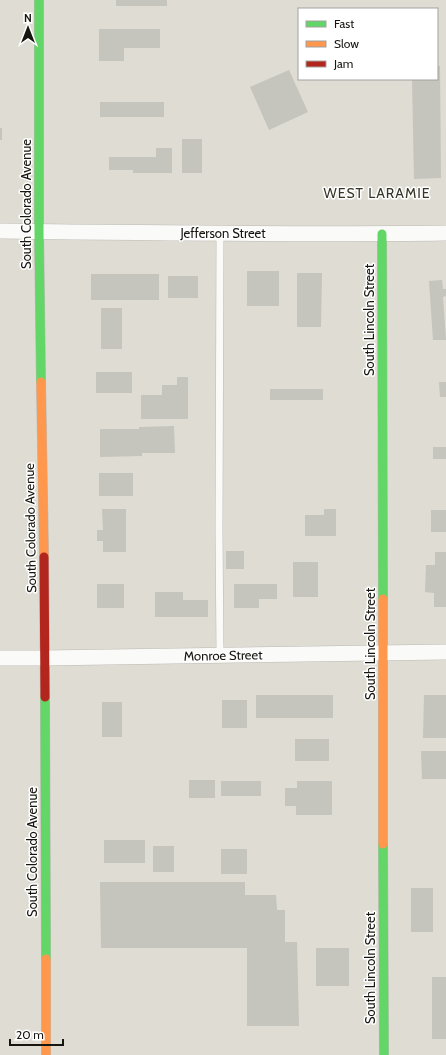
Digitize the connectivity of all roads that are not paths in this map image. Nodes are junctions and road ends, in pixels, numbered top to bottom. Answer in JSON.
{"nodes":[{"id":1,"x":39,"y":0,"type":"edge"},
{"id":2,"x":0,"y":231,"type":"edge"},
{"id":3,"x":39,"y":232,"type":"junction"},
{"id":4,"x":220,"y":233,"type":"junction"},
{"id":5,"x":446,"y":233,"type":"edge"},
{"id":6,"x":382,"y":234,"type":"junction"},
{"id":7,"x":383,"y":652,"type":"junction"},
{"id":8,"x":446,"y":652,"type":"edge"},
{"id":9,"x":220,"y":655,"type":"junction"},
{"id":10,"x":0,"y":658,"type":"edge"},
{"id":11,"x":45,"y":658,"type":"junction"},
{"id":12,"x":46,"y":1055,"type":"edge"},
{"id":13,"x":384,"y":1055,"type":"edge"}],
"edges":[{"from":1,"to":3,"type":"street","name":"South Colorado Avenue"},
{"from":2,"to":3,"type":"street","name":"Jefferson Street"},
{"from":3,"to":4,"type":"street","name":"Jefferson Street"},
{"from":3,"to":11,"type":"street","name":"South Colorado Avenue"},
{"from":4,"to":6,"type":"street","name":"Jefferson Street"},
{"from":4,"to":9,"type":"lane"},
{"from":5,"to":6,"type":"street","name":"Jefferson Street"},
{"from":6,"to":7,"type":"street","name":"South Lincoln Street"},
{"from":7,"to":8,"type":"street","name":"Monroe Street"},
{"from":7,"to":9,"type":"street","name":"Monroe Street"},
{"from":7,"to":13,"type":"street","name":"South Lincoln Street"},
{"from":9,"to":11,"type":"street","name":"Monroe Street"},
{"from":10,"to":11,"type":"street","name":"Monroe Street"},
{"from":11,"to":12,"type":"street","name":"South Colorado Avenue"}]}
